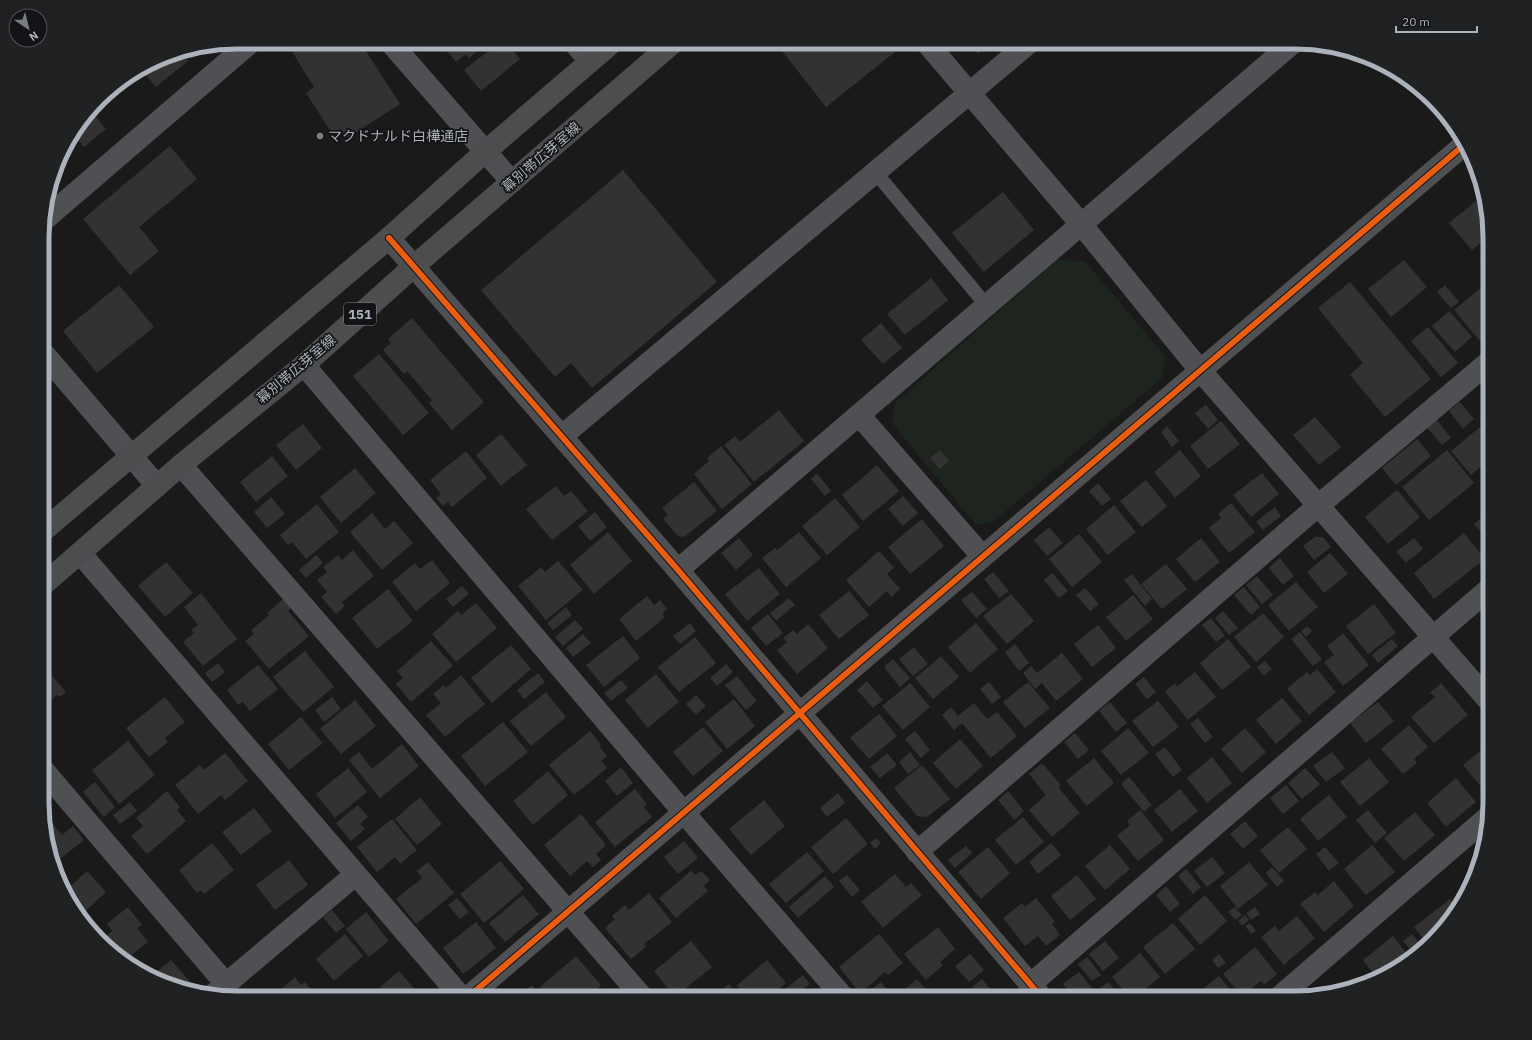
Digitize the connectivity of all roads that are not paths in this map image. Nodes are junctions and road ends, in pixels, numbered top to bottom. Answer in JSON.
{"nodes":[{"id":1,"x":243,"y":49,"type":"edge"},
{"id":2,"x":396,"y":49,"type":"edge"},
{"id":3,"x":574,"y":49,"type":"edge"},
{"id":4,"x":605,"y":49,"type":"edge"},
{"id":5,"x":666,"y":49,"type":"edge"},
{"id":6,"x":932,"y":49,"type":"edge"},
{"id":7,"x":1022,"y":49,"type":"edge"},
{"id":8,"x":1286,"y":49,"type":"edge"},
{"id":9,"x":587,"y":64,"type":"junction"},
{"id":10,"x":970,"y":94,"type":"junction"},
{"id":11,"x":1461,"y":148,"type":"edge"},
{"id":12,"x":486,"y":151,"type":"junction"},
{"id":13,"x":876,"y":173,"type":"junction"},
{"id":14,"x":512,"y":182,"type":"junction"},
{"id":15,"x":51,"y":214,"type":"edge"},
{"id":16,"x":1081,"y":224,"type":"junction"},
{"id":17,"x":389,"y":238,"type":"junction"},
{"id":18,"x":412,"y":267,"type":"junction"},
{"id":19,"x":987,"y":306,"type":"junction"},
{"id":20,"x":49,"y":360,"type":"edge"},
{"id":21,"x":304,"y":365,"type":"junction"},
{"id":22,"x":1483,"y":367,"type":"edge"},
{"id":23,"x":1200,"y":368,"type":"junction"},
{"id":24,"x":860,"y":416,"type":"junction"},
{"id":25,"x":562,"y":436,"type":"junction"},
{"id":26,"x":131,"y":456,"type":"junction"},
{"id":27,"x":181,"y":464,"type":"junction"},
{"id":28,"x":157,"y":486,"type":"junction"},
{"id":29,"x":1319,"y":505,"type":"junction"},
{"id":30,"x":49,"y":526,"type":"edge"},
{"id":31,"x":80,"y":553,"type":"junction"},
{"id":32,"x":982,"y":556,"type":"junction"},
{"id":33,"x":678,"y":570,"type":"junction"},
{"id":34,"x":49,"y":580,"type":"edge"},
{"id":35,"x":1483,"y":594,"type":"edge"},
{"id":36,"x":1432,"y":637,"type":"junction"},
{"id":37,"x":1483,"y":694,"type":"edge"},
{"id":38,"x":800,"y":715,"type":"junction"},
{"id":39,"x":49,"y":777,"type":"edge"},
{"id":40,"x":685,"y":814,"type":"junction"},
{"id":41,"x":1482,"y":822,"type":"edge"},
{"id":42,"x":917,"y":852,"type":"junction"},
{"id":43,"x":355,"y":875,"type":"junction"},
{"id":44,"x":569,"y":912,"type":"junction"},
{"id":45,"x":220,"y":990,"type":"edge"},
{"id":46,"x":455,"y":991,"type":"edge"},
{"id":47,"x":466,"y":991,"type":"edge"},
{"id":48,"x":637,"y":991,"type":"edge"},
{"id":49,"x":838,"y":991,"type":"edge"},
{"id":50,"x":1037,"y":991,"type":"edge"},
{"id":51,"x":1286,"y":991,"type":"edge"}],
"edges":[{"from":1,"to":15,"type":"street"},
{"from":2,"to":12,"type":"street"},
{"from":3,"to":9,"type":"lane"},
{"from":4,"to":9,"type":"main road","number":"151"},
{"from":5,"to":14,"type":"main road","name":"幕別帯広芽室線","number":"151"},
{"from":6,"to":10,"type":"street"},
{"from":7,"to":10,"type":"street"},
{"from":8,"to":16,"type":"street"},
{"from":9,"to":12,"type":"main road","number":"151"},
{"from":10,"to":13,"type":"street"},
{"from":10,"to":16,"type":"street"},
{"from":11,"to":23,"type":"street"},
{"from":12,"to":14,"type":"street"},
{"from":12,"to":17,"type":"main road","number":"151"},
{"from":13,"to":19,"type":"lane"},
{"from":13,"to":25,"type":"street"},
{"from":14,"to":18,"type":"main road","name":"幕別帯広芽室線","number":"151"},
{"from":16,"to":19,"type":"street"},
{"from":16,"to":23,"type":"street"},
{"from":17,"to":18,"type":"street"},
{"from":17,"to":26,"type":"main road","number":"151"},
{"from":18,"to":21,"type":"main road","name":"幕別帯広芽室線","number":"151"},
{"from":18,"to":25,"type":"street"},
{"from":19,"to":24,"type":"street"},
{"from":20,"to":26,"type":"street"},
{"from":21,"to":27,"type":"main road","name":"幕別帯広芽室線","number":"151"},
{"from":21,"to":40,"type":"street"},
{"from":22,"to":29,"type":"street"},
{"from":23,"to":29,"type":"street"},
{"from":23,"to":32,"type":"street"},
{"from":24,"to":32,"type":"street"},
{"from":24,"to":33,"type":"street"},
{"from":25,"to":33,"type":"street"},
{"from":26,"to":28,"type":"street"},
{"from":26,"to":30,"type":"main road","number":"151"},
{"from":27,"to":28,"type":"main road","name":"幕別帯広芽室線","number":"151"},
{"from":27,"to":44,"type":"street"},
{"from":28,"to":31,"type":"main road","name":"幕別帯広芽室線","number":"151"},
{"from":29,"to":36,"type":"street"},
{"from":29,"to":42,"type":"street"},
{"from":31,"to":34,"type":"main road","name":"幕別帯広芽室線","number":"151"},
{"from":31,"to":43,"type":"street"},
{"from":32,"to":38,"type":"street"},
{"from":33,"to":38,"type":"street"},
{"from":35,"to":36,"type":"street"},
{"from":36,"to":37,"type":"street"},
{"from":36,"to":50,"type":"street"},
{"from":38,"to":40,"type":"street"},
{"from":38,"to":42,"type":"street"},
{"from":39,"to":45,"type":"street"},
{"from":40,"to":44,"type":"street"},
{"from":40,"to":49,"type":"street"},
{"from":41,"to":51,"type":"street"},
{"from":42,"to":50,"type":"street"},
{"from":43,"to":45,"type":"street"},
{"from":43,"to":46,"type":"street"},
{"from":44,"to":47,"type":"street"},
{"from":44,"to":48,"type":"street"}]}
